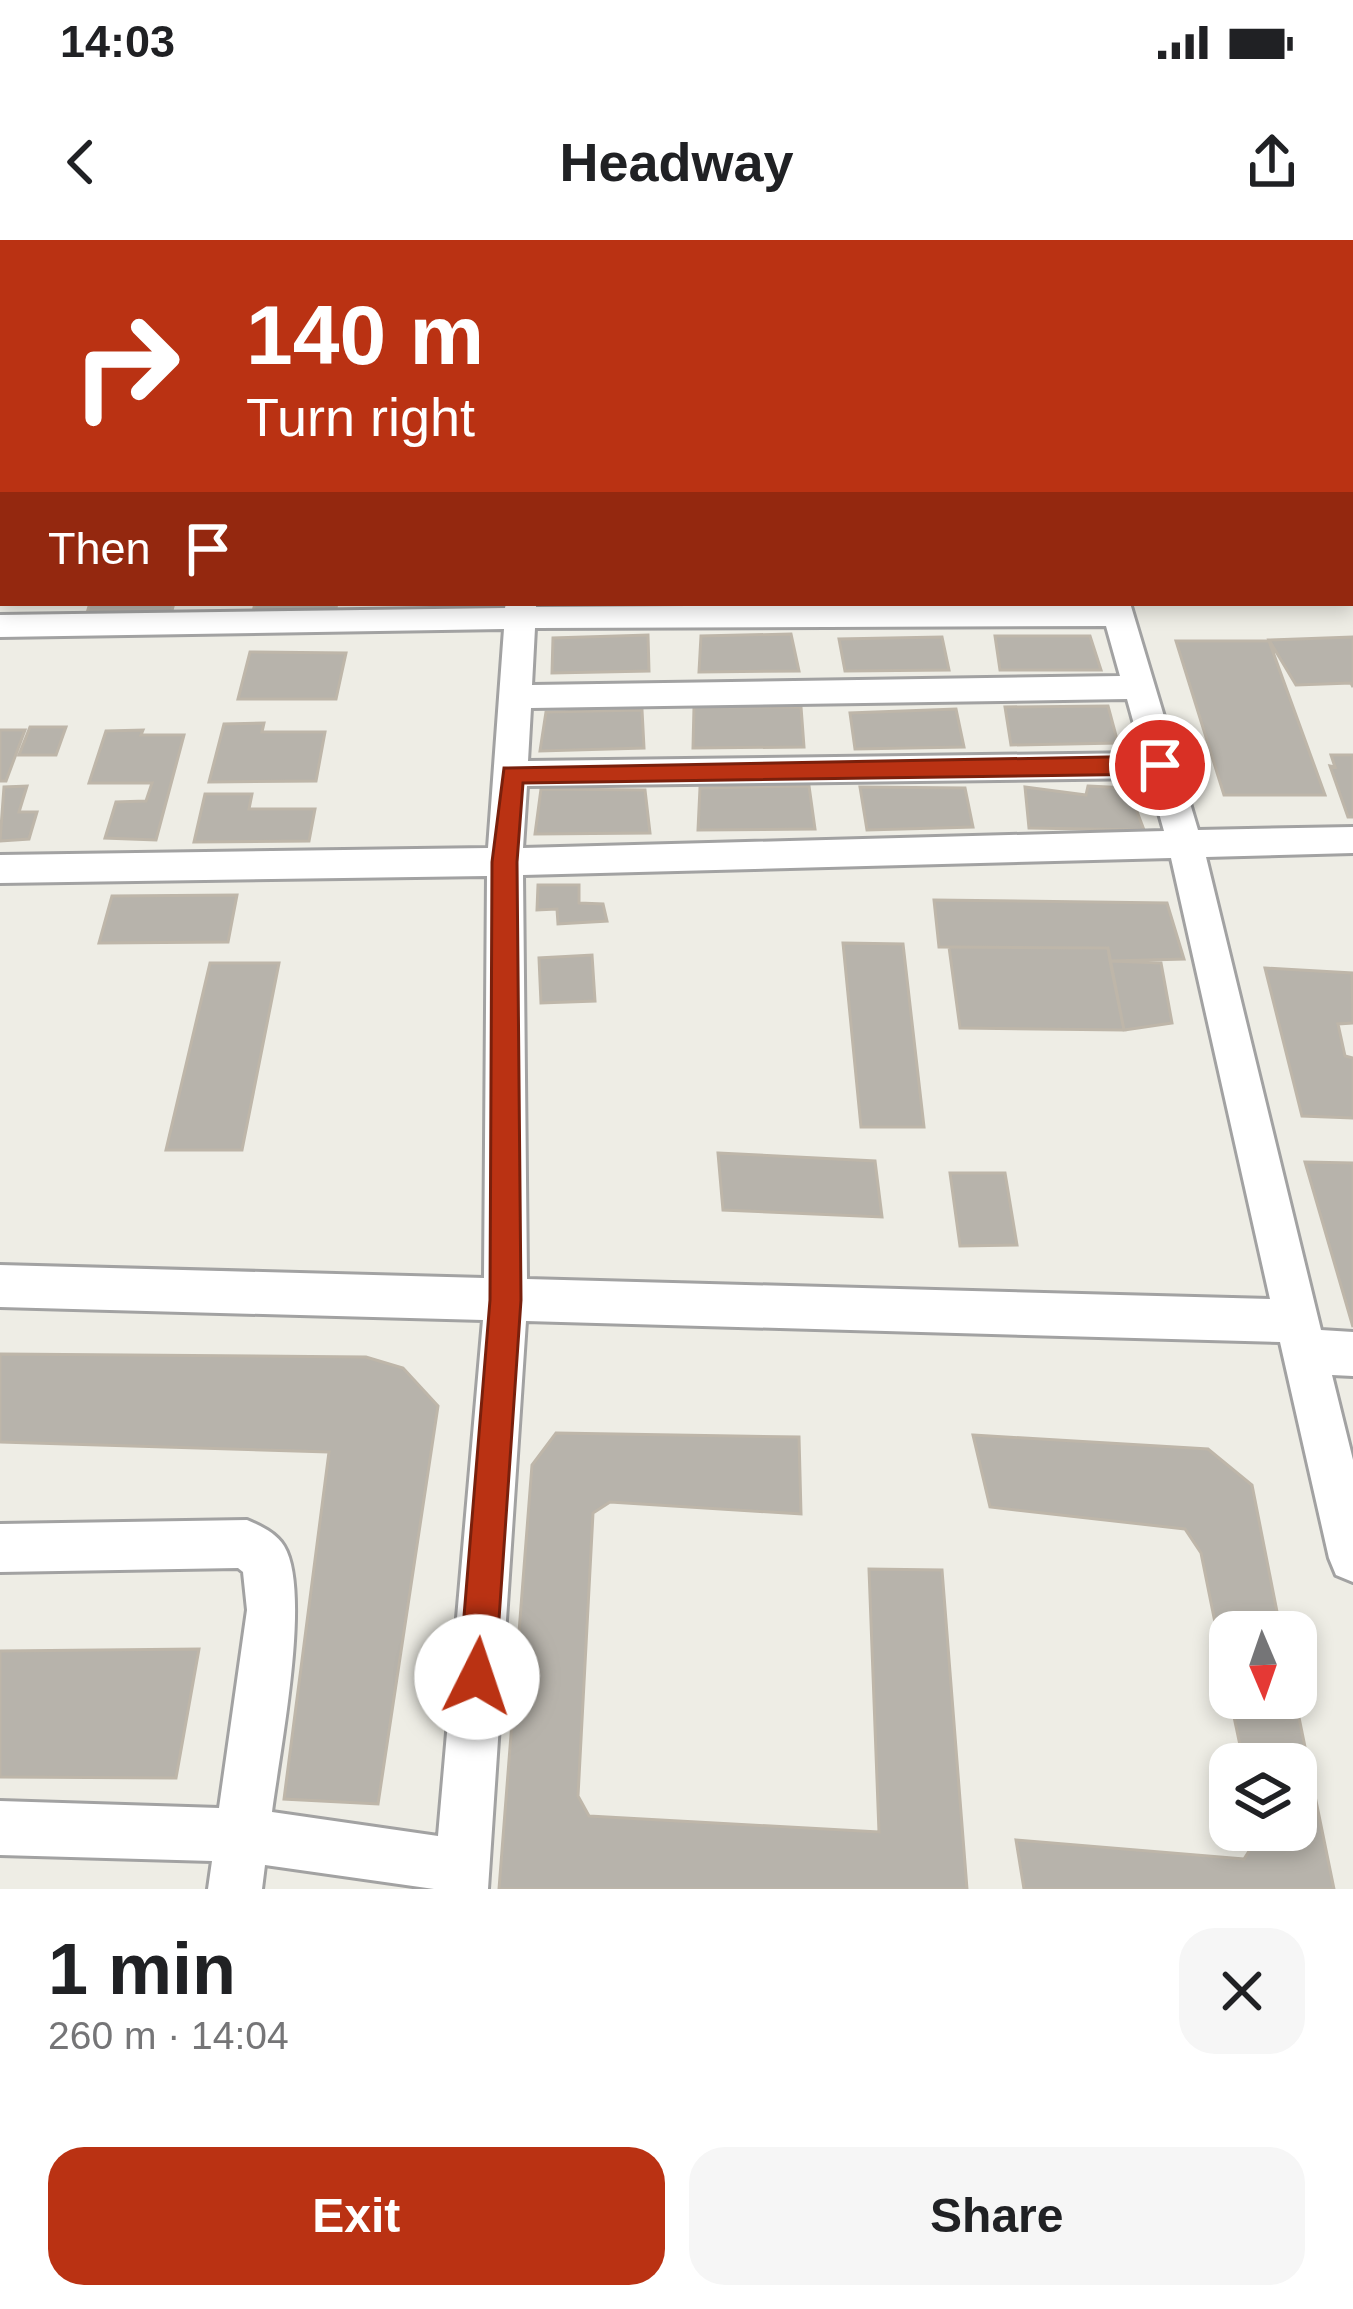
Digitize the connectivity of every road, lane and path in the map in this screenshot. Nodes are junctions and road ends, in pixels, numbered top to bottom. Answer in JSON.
{"nodes":[{"id":1,"x":1117,"y":609,"type":"edge"},
{"id":2,"x":520,"y":610,"type":"edge"},
{"id":3,"x":230,"y":614,"type":"edge"},
{"id":4,"x":0,"y":626,"type":"edge"},
{"id":5,"x":1139,"y":687,"type":"junction"},
{"id":6,"x":516,"y":697,"type":"junction"},
{"id":7,"x":1160,"y":765,"type":"junction"},
{"id":8,"x":512,"y":774,"type":"junction"},
{"id":9,"x":1353,"y":840,"type":"edge"},
{"id":10,"x":1186,"y":844,"type":"junction"},
{"id":11,"x":505,"y":862,"type":"junction"},
{"id":12,"x":0,"y":869,"type":"edge"},
{"id":13,"x":0,"y":1286,"type":"edge"},
{"id":14,"x":506,"y":1300,"type":"junction"},
{"id":15,"x":1299,"y":1336,"type":"junction"},
{"id":16,"x":1353,"y":1354,"type":"edge"},
{"id":17,"x":0,"y":1548,"type":"edge"},
{"id":18,"x":1353,"y":1558,"type":"edge"},
{"id":19,"x":0,"y":1828,"type":"edge"},
{"id":20,"x":245,"y":1835,"type":"junction"},
{"id":21,"x":462,"y":1878,"type":"edge"},
{"id":22,"x":235,"y":1889,"type":"edge"}],
"edges":[{"from":1,"to":2,"type":"street"},
{"from":1,"to":5,"type":"street"},
{"from":2,"to":3,"type":"street"},
{"from":2,"to":6,"type":"street"},
{"from":3,"to":4,"type":"street"},
{"from":5,"to":6,"type":"street"},
{"from":5,"to":7,"type":"street"},
{"from":6,"to":8,"type":"street"},
{"from":7,"to":8,"type":"street"},
{"from":7,"to":10,"type":"street"},
{"from":8,"to":11,"type":"street"},
{"from":9,"to":10,"type":"street"},
{"from":10,"to":11,"type":"street"},
{"from":10,"to":15,"type":"street"},
{"from":11,"to":12,"type":"street"},
{"from":11,"to":14,"type":"street"},
{"from":13,"to":14,"type":"street"},
{"from":14,"to":15,"type":"street"},
{"from":14,"to":21,"type":"street"},
{"from":15,"to":16,"type":"street"},
{"from":15,"to":18,"type":"street"},
{"from":17,"to":20,"type":"street"},
{"from":19,"to":20,"type":"street"},
{"from":20,"to":21,"type":"street"},
{"from":20,"to":22,"type":"street"}]}
